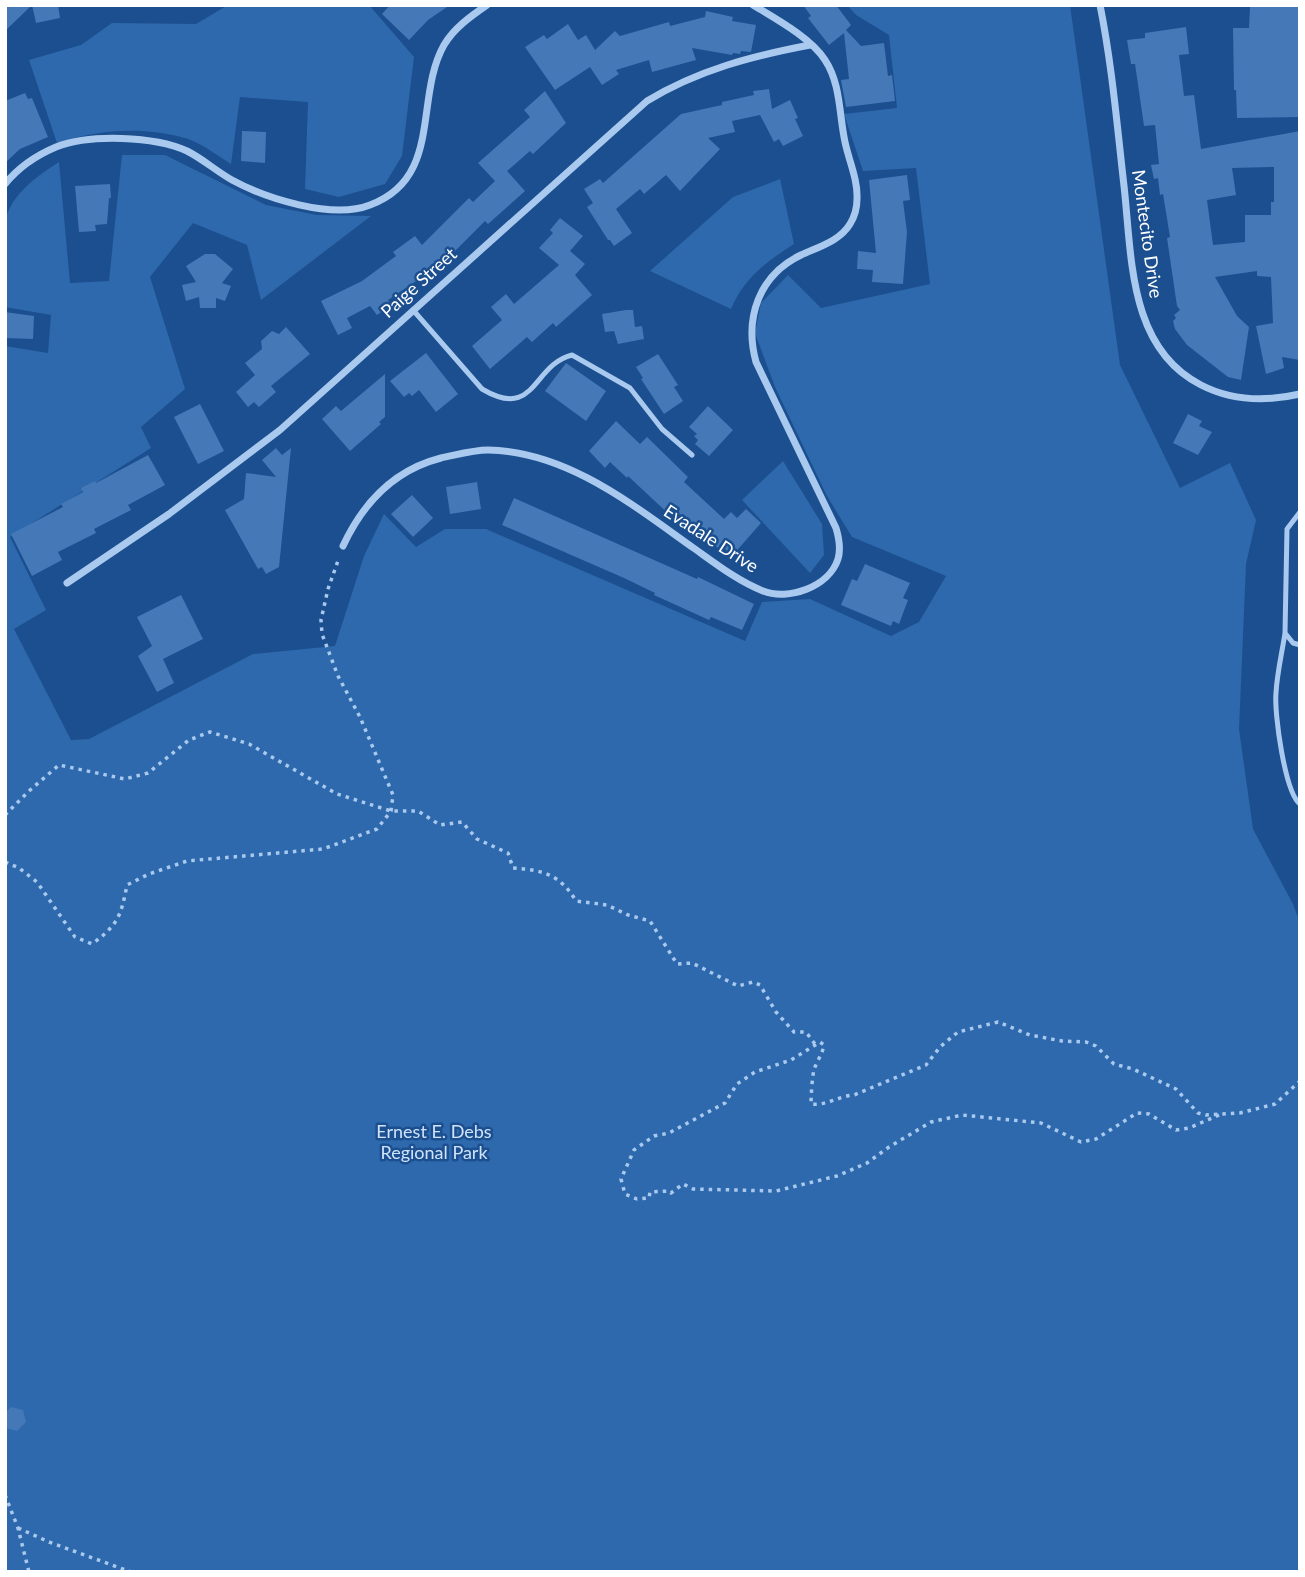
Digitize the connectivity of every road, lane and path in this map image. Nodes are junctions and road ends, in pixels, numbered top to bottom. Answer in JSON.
{"nodes":[{"id":1,"x":487,"y":5,"type":"edge"},
{"id":2,"x":753,"y":5,"type":"edge"},
{"id":3,"x":1100,"y":5,"type":"edge"},
{"id":4,"x":810,"y":45,"type":"junction"},
{"id":5,"x":5,"y":184,"type":"edge"},
{"id":6,"x":412,"y":310,"type":"junction"},
{"id":7,"x":1300,"y":394,"type":"edge"},
{"id":8,"x":692,"y":455,"type":"dead end"},
{"id":9,"x":1300,"y":512,"type":"edge"},
{"id":10,"x":343,"y":546,"type":"joint"},
{"id":11,"x":67,"y":583,"type":"dead end"},
{"id":12,"x":1284,"y":633,"type":"junction"},
{"id":13,"x":1300,"y":645,"type":"edge"},
{"id":14,"x":1300,"y":804,"type":"edge"},
{"id":15,"x":391,"y":811,"type":"junction"},
{"id":16,"x":5,"y":815,"type":"edge"},
{"id":17,"x":5,"y":862,"type":"edge"},
{"id":18,"x":815,"y":1044,"type":"junction"},
{"id":19,"x":1300,"y":1081,"type":"edge"},
{"id":20,"x":1219,"y":1115,"type":"junction"},
{"id":21,"x":5,"y":1495,"type":"edge"},
{"id":22,"x":18,"y":1528,"type":"junction"},
{"id":23,"x":29,"y":1572,"type":"edge"},
{"id":24,"x":131,"y":1572,"type":"edge"}],
"edges":[{"from":1,"to":5,"type":"street"},
{"from":2,"to":4,"type":"street","name":"Evadale Drive"},
{"from":3,"to":7,"type":"street","name":"Montecito Drive"},
{"from":4,"to":6,"type":"street","name":"Paige Street"},
{"from":4,"to":10,"type":"street","name":"Evadale Drive"},
{"from":6,"to":8,"type":"lane"},
{"from":6,"to":11,"type":"street","name":"Paige Street"},
{"from":9,"to":12,"type":"lane"},
{"from":10,"to":15,"type":"path"},
{"from":12,"to":13,"type":"lane"},
{"from":12,"to":14,"type":"lane"},
{"from":15,"to":16,"type":"path"},
{"from":15,"to":17,"type":"path"},
{"from":15,"to":18,"type":"path"},
{"from":18,"to":20,"type":"path"},
{"from":18,"to":20,"type":"path"},
{"from":19,"to":20,"type":"path"},
{"from":21,"to":22,"type":"path"},
{"from":22,"to":23,"type":"path"},
{"from":22,"to":24,"type":"path"}]}
